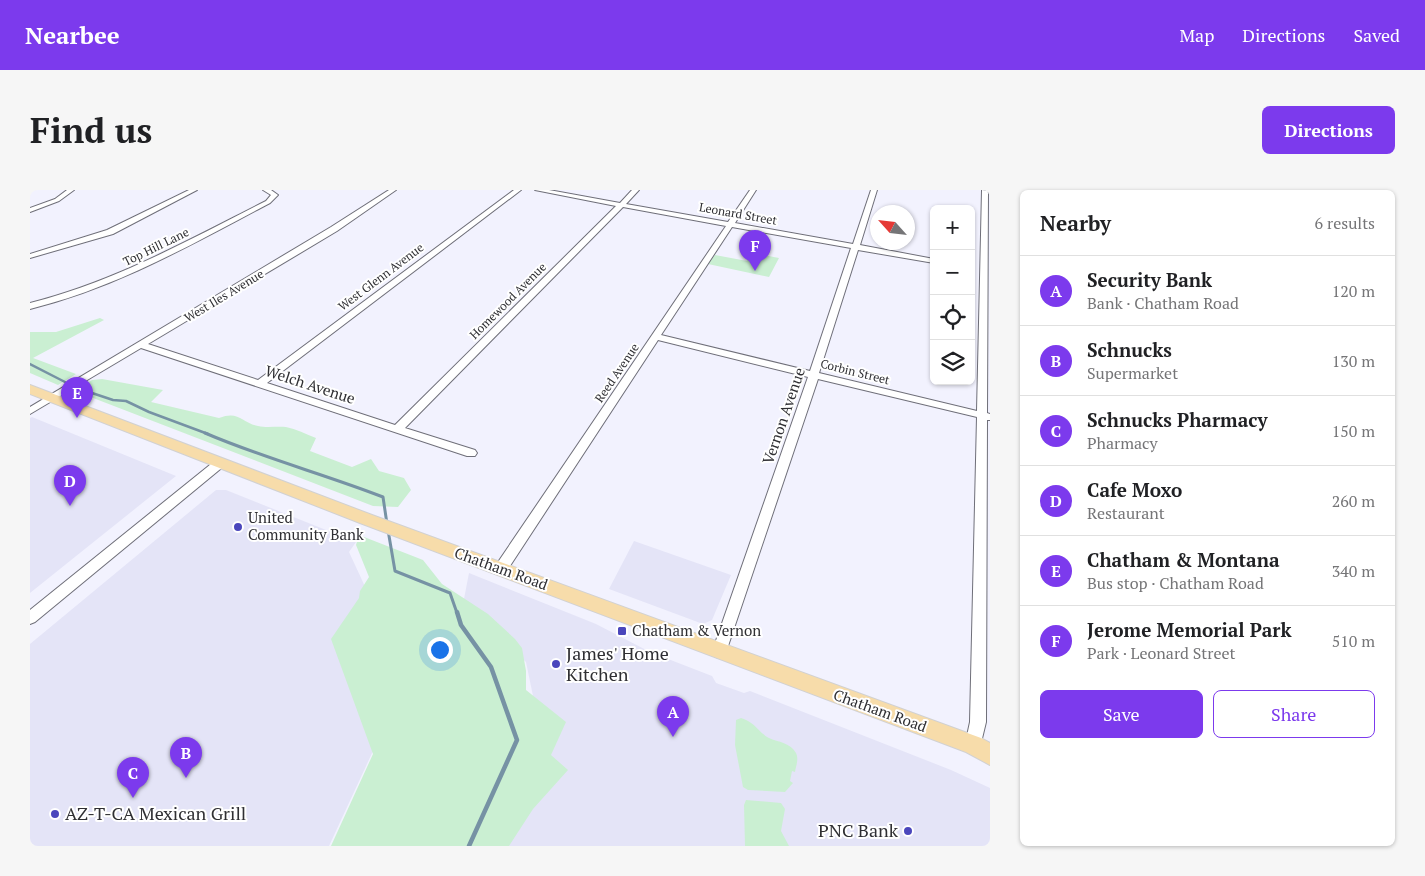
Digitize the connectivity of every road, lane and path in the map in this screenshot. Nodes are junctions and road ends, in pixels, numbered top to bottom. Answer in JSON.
{"nodes":[{"id":1,"x":71,"y":190,"type":"edge"},
{"id":2,"x":194,"y":190,"type":"edge"},
{"id":3,"x":266,"y":190,"type":"edge"},
{"id":4,"x":393,"y":190,"type":"edge"},
{"id":5,"x":518,"y":190,"type":"edge"},
{"id":6,"x":538,"y":190,"type":"edge"},
{"id":7,"x":636,"y":190,"type":"edge"},
{"id":8,"x":753,"y":190,"type":"edge"},
{"id":9,"x":874,"y":190,"type":"edge"},
{"id":10,"x":985,"y":190,"type":"edge"},
{"id":11,"x":621,"y":205,"type":"junction"},
{"id":12,"x":30,"y":210,"type":"edge"},
{"id":13,"x":730,"y":224,"type":"junction"},
{"id":14,"x":855,"y":247,"type":"junction"},
{"id":15,"x":30,"y":256,"type":"edge"},
{"id":16,"x":930,"y":260,"type":"edge"},
{"id":17,"x":984,"y":270,"type":"edge"},
{"id":18,"x":30,"y":306,"type":"edge"},
{"id":19,"x":656,"y":337,"type":"junction"},
{"id":20,"x":141,"y":345,"type":"junction"},
{"id":21,"x":814,"y":375,"type":"junction"},
{"id":22,"x":259,"y":384,"type":"junction"},
{"id":23,"x":30,"y":389,"type":"edge"},
{"id":24,"x":52,"y":398,"type":"junction"},
{"id":25,"x":30,"y":411,"type":"edge"},
{"id":26,"x":986,"y":416,"type":"edge"},
{"id":27,"x":397,"y":429,"type":"junction"},
{"id":28,"x":471,"y":453,"type":"dead end"},
{"id":29,"x":220,"y":463,"type":"junction"},
{"id":30,"x":501,"y":568,"type":"junction"},
{"id":31,"x":30,"y":618,"type":"edge"},
{"id":32,"x":719,"y":652,"type":"junction"},
{"id":33,"x":984,"y":749,"type":"edge"}],
"edges":[{"from":1,"to":12,"type":"street"},
{"from":2,"to":15,"type":"street"},
{"from":3,"to":18,"type":"street","name":"Top Hill Lane"},
{"from":4,"to":20,"type":"street","name":"West Iles Avenue"},
{"from":5,"to":22,"type":"street","name":"West Glenn Avenue"},
{"from":6,"to":11,"type":"street","name":"Leonard Street"},
{"from":7,"to":11,"type":"street","name":"Homewood Avenue"},
{"from":8,"to":13,"type":"street","name":"Reed Avenue"},
{"from":9,"to":14,"type":"street","name":"Vernon Avenue"},
{"from":10,"to":17,"type":"street"},
{"from":11,"to":13,"type":"street","name":"Leonard Street"},
{"from":11,"to":27,"type":"street","name":"Homewood Avenue"},
{"from":13,"to":14,"type":"street","name":"Leonard Street"},
{"from":13,"to":19,"type":"street","name":"Reed Avenue"},
{"from":14,"to":16,"type":"street","name":"Leonard Street"},
{"from":14,"to":21,"type":"street","name":"Vernon Avenue"},
{"from":17,"to":26,"type":"street"},
{"from":19,"to":21,"type":"street","name":"Corbin Street"},
{"from":19,"to":30,"type":"street","name":"Reed Avenue"},
{"from":20,"to":22,"type":"street","name":"Welch Avenue"},
{"from":20,"to":24,"type":"street","name":"West Iles Avenue"},
{"from":21,"to":26,"type":"street","name":"Corbin Street"},
{"from":21,"to":32,"type":"street","name":"Vernon Avenue"},
{"from":22,"to":27,"type":"street","name":"Welch Avenue"},
{"from":23,"to":24,"type":"main road","name":"Chatham Road"},
{"from":24,"to":25,"type":"street","name":"West Iles Avenue"},
{"from":24,"to":29,"type":"main road","name":"Chatham Road"},
{"from":26,"to":33,"type":"street"},
{"from":27,"to":28,"type":"street","name":"Welch Avenue"},
{"from":29,"to":30,"type":"main road","name":"Chatham Road"},
{"from":29,"to":31,"type":"street"},
{"from":30,"to":32,"type":"main road","name":"Chatham Road"},
{"from":32,"to":33,"type":"main road","name":"Chatham Road"}]}
